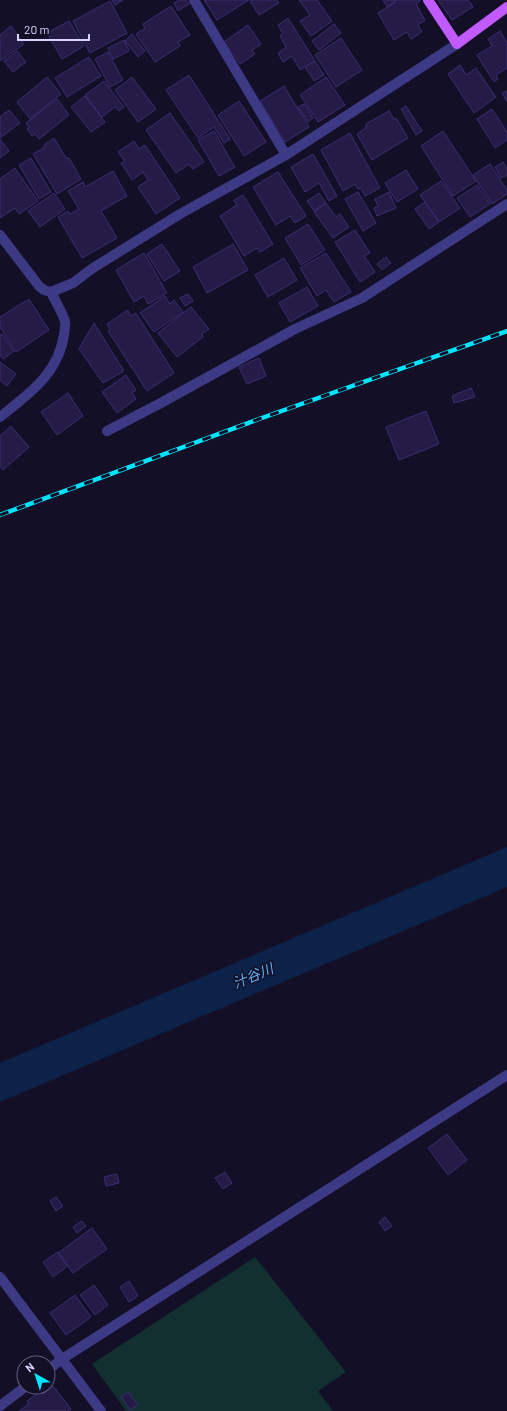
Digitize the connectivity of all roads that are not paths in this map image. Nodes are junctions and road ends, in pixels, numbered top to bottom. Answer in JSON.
{"nodes":[{"id":1,"x":194,"y":0,"type":"edge"},
{"id":2,"x":428,"y":0,"type":"edge"},
{"id":3,"x":507,"y":7,"type":"edge"},
{"id":4,"x":457,"y":44,"type":"junction"},
{"id":5,"x":286,"y":154,"type":"junction"},
{"id":6,"x":507,"y":204,"type":"edge"},
{"id":7,"x":0,"y":235,"type":"edge"},
{"id":8,"x":51,"y":292,"type":"junction"},
{"id":9,"x":0,"y":417,"type":"edge"},
{"id":10,"x":107,"y":431,"type":"dead end"},
{"id":11,"x":507,"y":1075,"type":"edge"},
{"id":12,"x":0,"y":1277,"type":"edge"},
{"id":13,"x":62,"y":1360,"type":"junction"},
{"id":14,"x":56,"y":1364,"type":"edge"},
{"id":15,"x":16,"y":1394,"type":"edge"},
{"id":16,"x":0,"y":1406,"type":"edge"},
{"id":17,"x":101,"y":1411,"type":"edge"}],
"edges":[{"from":1,"to":5,"type":"street"},
{"from":2,"to":4,"type":"main road"},
{"from":3,"to":4,"type":"main road"},
{"from":4,"to":5,"type":"street"},
{"from":5,"to":8,"type":"street"},
{"from":6,"to":10,"type":"street"},
{"from":7,"to":8,"type":"street"},
{"from":8,"to":9,"type":"street"},
{"from":11,"to":13,"type":"street"},
{"from":12,"to":13,"type":"street"},
{"from":13,"to":14,"type":"street"},
{"from":13,"to":17,"type":"street"},
{"from":15,"to":16,"type":"street"}]}
